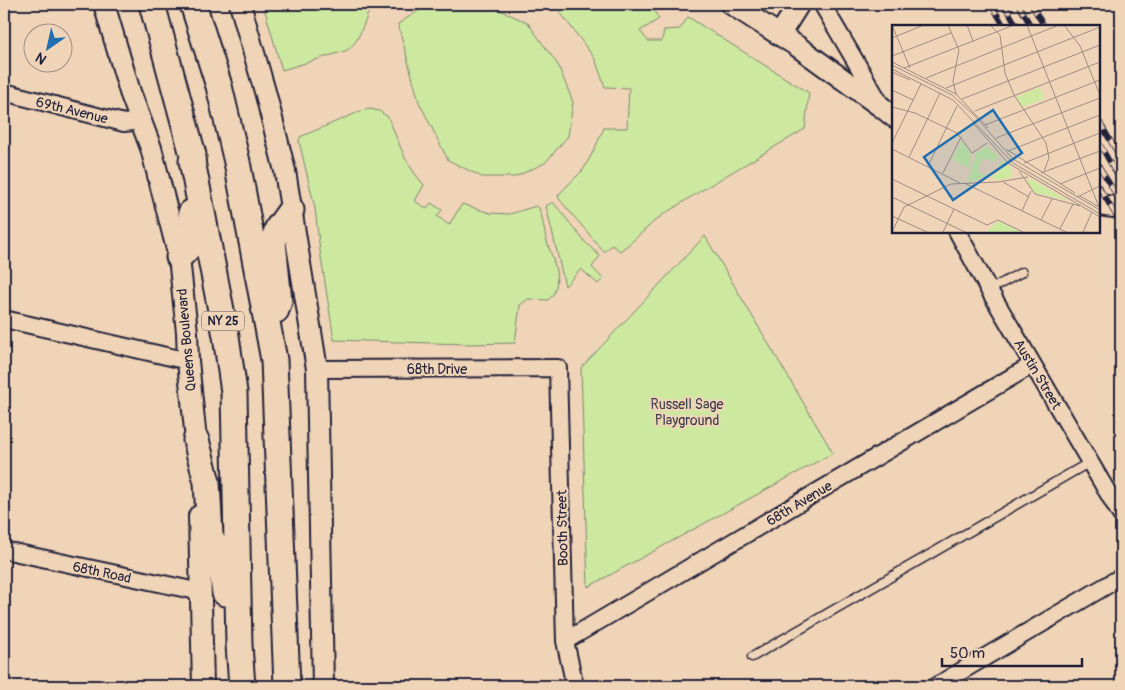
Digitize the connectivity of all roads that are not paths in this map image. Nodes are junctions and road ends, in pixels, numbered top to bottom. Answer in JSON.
{"nodes":[{"id":1,"x":104,"y":4,"type":"edge"},
{"id":2,"x":152,"y":4,"type":"edge"},
{"id":3,"x":193,"y":4,"type":"edge"},
{"id":4,"x":240,"y":4,"type":"edge"},
{"id":5,"x":731,"y":4,"type":"edge"},
{"id":6,"x":799,"y":4,"type":"edge"},
{"id":7,"x":822,"y":4,"type":"edge"},
{"id":8,"x":780,"y":34,"type":"junction"},
{"id":9,"x":4,"y":92,"type":"edge"},
{"id":10,"x":889,"y":113,"type":"edge"},
{"id":11,"x":140,"y":121,"type":"junction"},
{"id":12,"x":192,"y":161,"type":"junction"},
{"id":13,"x":1100,"y":205,"type":"edge"},
{"id":14,"x":1121,"y":208,"type":"edge"},
{"id":15,"x":291,"y":210,"type":"junction"},
{"id":16,"x":958,"y":232,"type":"edge"},
{"id":17,"x":178,"y":257,"type":"junction"},
{"id":18,"x":1022,"y":272,"type":"dead end"},
{"id":19,"x":989,"y":290,"type":"junction"},
{"id":20,"x":4,"y":319,"type":"edge"},
{"id":21,"x":268,"y":331,"type":"junction"},
{"id":22,"x":188,"y":360,"type":"junction"},
{"id":23,"x":1032,"y":365,"type":"junction"},
{"id":24,"x":558,"y":368,"type":"joint"},
{"id":25,"x":317,"y":369,"type":"junction"},
{"id":26,"x":196,"y":440,"type":"junction"},
{"id":27,"x":1090,"y":462,"type":"junction"},
{"id":28,"x":1121,"y":515,"type":"edge"},
{"id":29,"x":4,"y":550,"type":"edge"},
{"id":30,"x":1121,"y":577,"type":"edge"},
{"id":31,"x":201,"y":592,"type":"junction"},
{"id":32,"x":565,"y":641,"type":"junction"},
{"id":33,"x":239,"y":645,"type":"junction"},
{"id":34,"x":752,"y":657,"type":"dead end"},
{"id":35,"x":203,"y":686,"type":"edge"},
{"id":36,"x":242,"y":686,"type":"edge"},
{"id":37,"x":287,"y":686,"type":"edge"},
{"id":38,"x":323,"y":686,"type":"edge"},
{"id":39,"x":575,"y":686,"type":"edge"},
{"id":40,"x":936,"y":686,"type":"edge"}],
"edges":[{"from":1,"to":11,"type":"street","name":"Queens Boulevard"},
{"from":2,"to":12,"type":"main road","number":"NY 25"},
{"from":3,"to":21,"type":"main road","number":"NY 25"},
{"from":4,"to":15,"type":"street"},
{"from":5,"to":8,"type":"street"},
{"from":6,"to":8,"type":"street"},
{"from":7,"to":10,"type":"street"},
{"from":8,"to":10,"type":"street"},
{"from":9,"to":11,"type":"street","name":"69th Avenue"},
{"from":11,"to":17,"type":"street","name":"Queens Boulevard"},
{"from":12,"to":17,"type":"main road"},
{"from":12,"to":33,"type":"main road","number":"NY 25"},
{"from":13,"to":14,"type":"street"},
{"from":15,"to":21,"type":"main road"},
{"from":15,"to":25,"type":"street"},
{"from":16,"to":19,"type":"street","name":"Austin Street"},
{"from":17,"to":22,"type":"street","name":"Queens Boulevard"},
{"from":18,"to":19,"type":"lane"},
{"from":19,"to":23,"type":"street","name":"Austin Street"},
{"from":20,"to":22,"type":"street"},
{"from":21,"to":37,"type":"main road","number":"NY 25"},
{"from":22,"to":26,"type":"street","name":"Queens Boulevard"},
{"from":23,"to":27,"type":"street","name":"Austin Street"},
{"from":23,"to":32,"type":"street","name":"68th Avenue"},
{"from":24,"to":25,"type":"street","name":"68th Drive"},
{"from":24,"to":32,"type":"street","name":"Booth Street"},
{"from":25,"to":38,"type":"street"},
{"from":26,"to":31,"type":"street","name":"Queens Boulevard"},
{"from":26,"to":33,"type":"main road"},
{"from":27,"to":28,"type":"street","name":"Austin Street"},
{"from":27,"to":34,"type":"lane"},
{"from":29,"to":31,"type":"street","name":"68th Road"},
{"from":30,"to":40,"type":"street"},
{"from":31,"to":35,"type":"street","name":"Queens Boulevard"},
{"from":32,"to":39,"type":"street","name":"Booth Street"},
{"from":33,"to":36,"type":"main road","number":"NY 25"}]}
